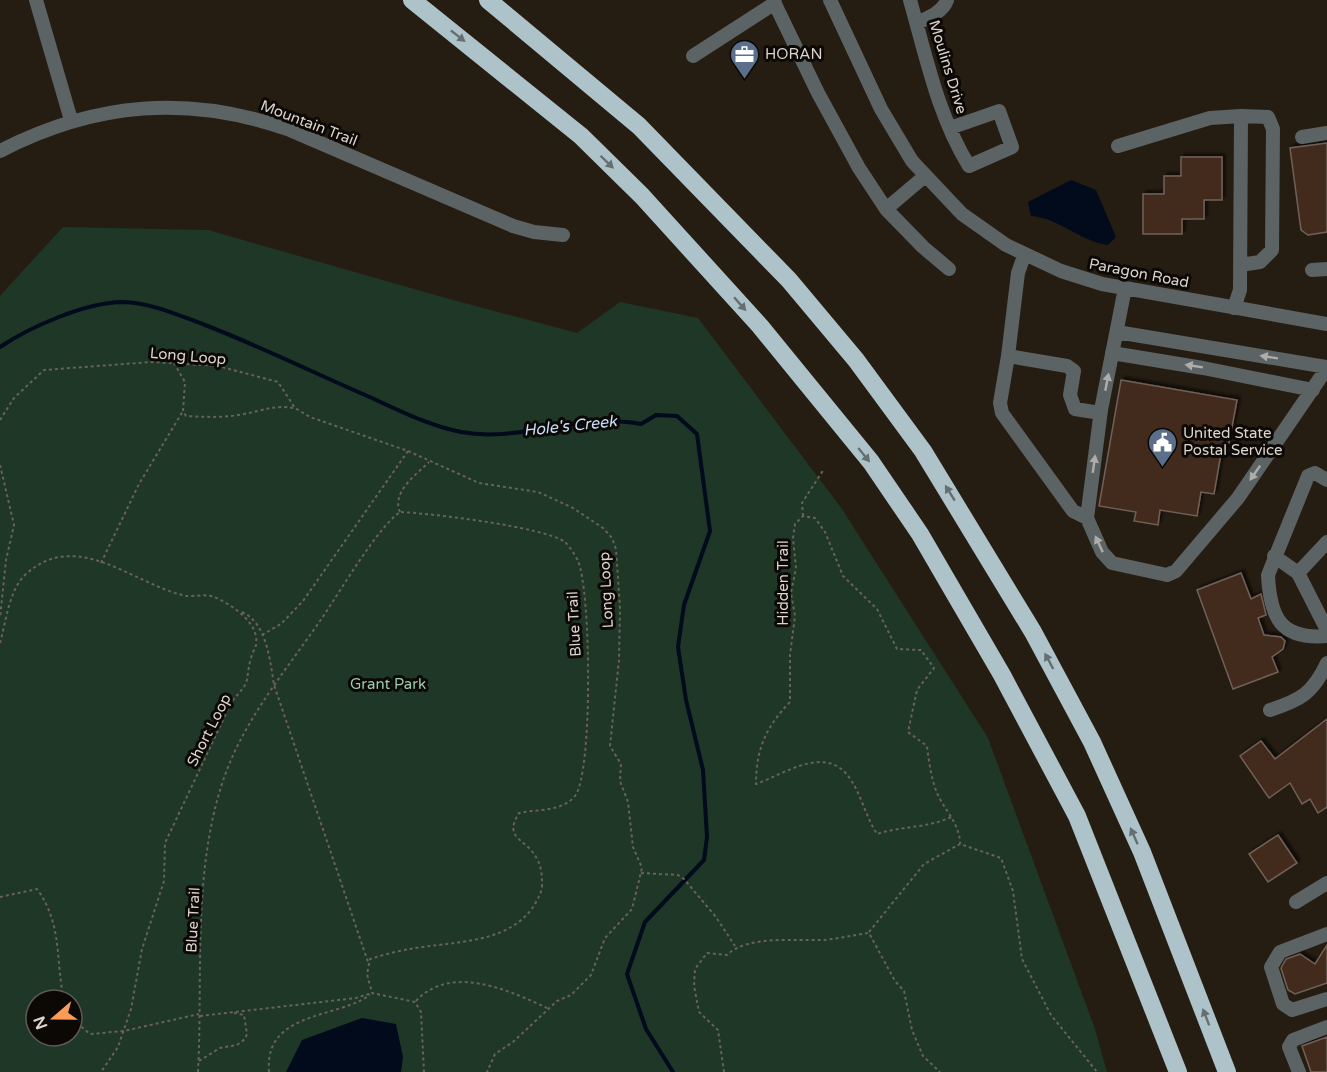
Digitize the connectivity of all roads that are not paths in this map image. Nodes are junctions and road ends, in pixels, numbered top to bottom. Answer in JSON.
{"nodes":[{"id":1,"x":36,"y":0,"type":"edge"},
{"id":2,"x":412,"y":0,"type":"edge"},
{"id":3,"x":488,"y":0,"type":"edge"},
{"id":4,"x":830,"y":0,"type":"edge"},
{"id":5,"x":910,"y":0,"type":"edge"},
{"id":6,"x":947,"y":0,"type":"edge"},
{"id":7,"x":774,"y":2,"type":"edge"},
{"id":8,"x":916,"y":23,"type":"junction"},
{"id":9,"x":693,"y":56,"type":"dead end"},
{"id":10,"x":1241,"y":116,"type":"junction"},
{"id":11,"x":71,"y":120,"type":"junction"},
{"id":12,"x":950,"y":128,"type":"junction"},
{"id":13,"x":1327,"y":133,"type":"edge"},
{"id":14,"x":1302,"y":136,"type":"dead end"},
{"id":15,"x":1118,"y":146,"type":"dead end"},
{"id":16,"x":0,"y":151,"type":"edge"},
{"id":17,"x":925,"y":176,"type":"junction"},
{"id":18,"x":886,"y":208,"type":"junction"},
{"id":19,"x":563,"y":234,"type":"dead end"},
{"id":20,"x":1024,"y":256,"type":"junction"},
{"id":21,"x":1240,"y":265,"type":"junction"},
{"id":22,"x":949,"y":269,"type":"dead end"},
{"id":23,"x":1327,"y":269,"type":"edge"},
{"id":24,"x":1312,"y":270,"type":"dead end"},
{"id":25,"x":1125,"y":288,"type":"junction"},
{"id":26,"x":1234,"y":308,"type":"junction"},
{"id":27,"x":1327,"y":324,"type":"edge"},
{"id":28,"x":1117,"y":332,"type":"junction"},
{"id":29,"x":1112,"y":353,"type":"junction"},
{"id":30,"x":1008,"y":356,"type":"junction"},
{"id":31,"x":1327,"y":367,"type":"edge"},
{"id":32,"x":1313,"y":390,"type":"junction"},
{"id":33,"x":1101,"y":410,"type":"junction"},
{"id":34,"x":1327,"y":480,"type":"edge"},
{"id":35,"x":1087,"y":518,"type":"junction"},
{"id":36,"x":1327,"y":542,"type":"edge"},
{"id":37,"x":1274,"y":556,"type":"junction"},
{"id":38,"x":1298,"y":573,"type":"junction"},
{"id":39,"x":1327,"y":630,"type":"edge"},
{"id":40,"x":1327,"y":636,"type":"edge"},
{"id":41,"x":1327,"y":663,"type":"edge"},
{"id":42,"x":1270,"y":710,"type":"dead end"},
{"id":43,"x":1327,"y":883,"type":"edge"},
{"id":44,"x":1296,"y":902,"type":"dead end"},
{"id":45,"x":1327,"y":934,"type":"edge"},
{"id":46,"x":1327,"y":999,"type":"edge"},
{"id":47,"x":1327,"y":1027,"type":"edge"},
{"id":48,"x":1178,"y":1072,"type":"edge"},
{"id":49,"x":1227,"y":1072,"type":"edge"},
{"id":50,"x":1299,"y":1072,"type":"edge"}],
"edges":[{"from":1,"to":11,"type":"street"},
{"from":2,"to":48,"type":"highway","one_way":true},
{"from":49,"to":3,"type":"highway","one_way":true},
{"from":4,"to":17,"type":"street","name":"Paragon Road"},
{"from":5,"to":8,"type":"street","name":"Moulins Drive"},
{"from":6,"to":8,"type":"street"},
{"from":7,"to":9,"type":"street"},
{"from":7,"to":18,"type":"street"},
{"from":8,"to":12,"type":"street","name":"Moulins Drive"},
{"from":10,"to":15,"type":"street"},
{"from":10,"to":21,"type":"street"},
{"from":10,"to":21,"type":"street"},
{"from":11,"to":16,"type":"street","name":"Mountain Trail"},
{"from":11,"to":19,"type":"street","name":"Mountain Trail"},
{"from":12,"to":12,"type":"street","name":"Moulins Drive"},
{"from":13,"to":14,"type":"street"},
{"from":17,"to":18,"type":"street"},
{"from":17,"to":20,"type":"street","name":"Paragon Road"},
{"from":18,"to":22,"type":"street"},
{"from":20,"to":25,"type":"street","name":"Paragon Road"},
{"from":20,"to":30,"type":"street"},
{"from":21,"to":26,"type":"street"},
{"from":23,"to":24,"type":"street"},
{"from":25,"to":26,"type":"street","name":"Paragon Road"},
{"from":25,"to":28,"type":"street"},
{"from":26,"to":27,"type":"street","name":"Paragon Road"},
{"from":28,"to":29,"type":"street"},
{"from":31,"to":28,"type":"street","one_way":true},
{"from":32,"to":29,"type":"street","one_way":true},
{"from":33,"to":29,"type":"street","one_way":true},
{"from":30,"to":33,"type":"street"},
{"from":30,"to":35,"type":"street"},
{"from":31,"to":32,"type":"street"},
{"from":32,"to":35,"type":"street","one_way":true},
{"from":35,"to":33,"type":"street","one_way":true},
{"from":34,"to":37,"type":"street"},
{"from":36,"to":38,"type":"street"},
{"from":37,"to":38,"type":"street"},
{"from":37,"to":40,"type":"street"},
{"from":38,"to":39,"type":"street"},
{"from":41,"to":42,"type":"street"},
{"from":43,"to":44,"type":"street"},
{"from":45,"to":46,"type":"street"},
{"from":47,"to":50,"type":"street"}]}
